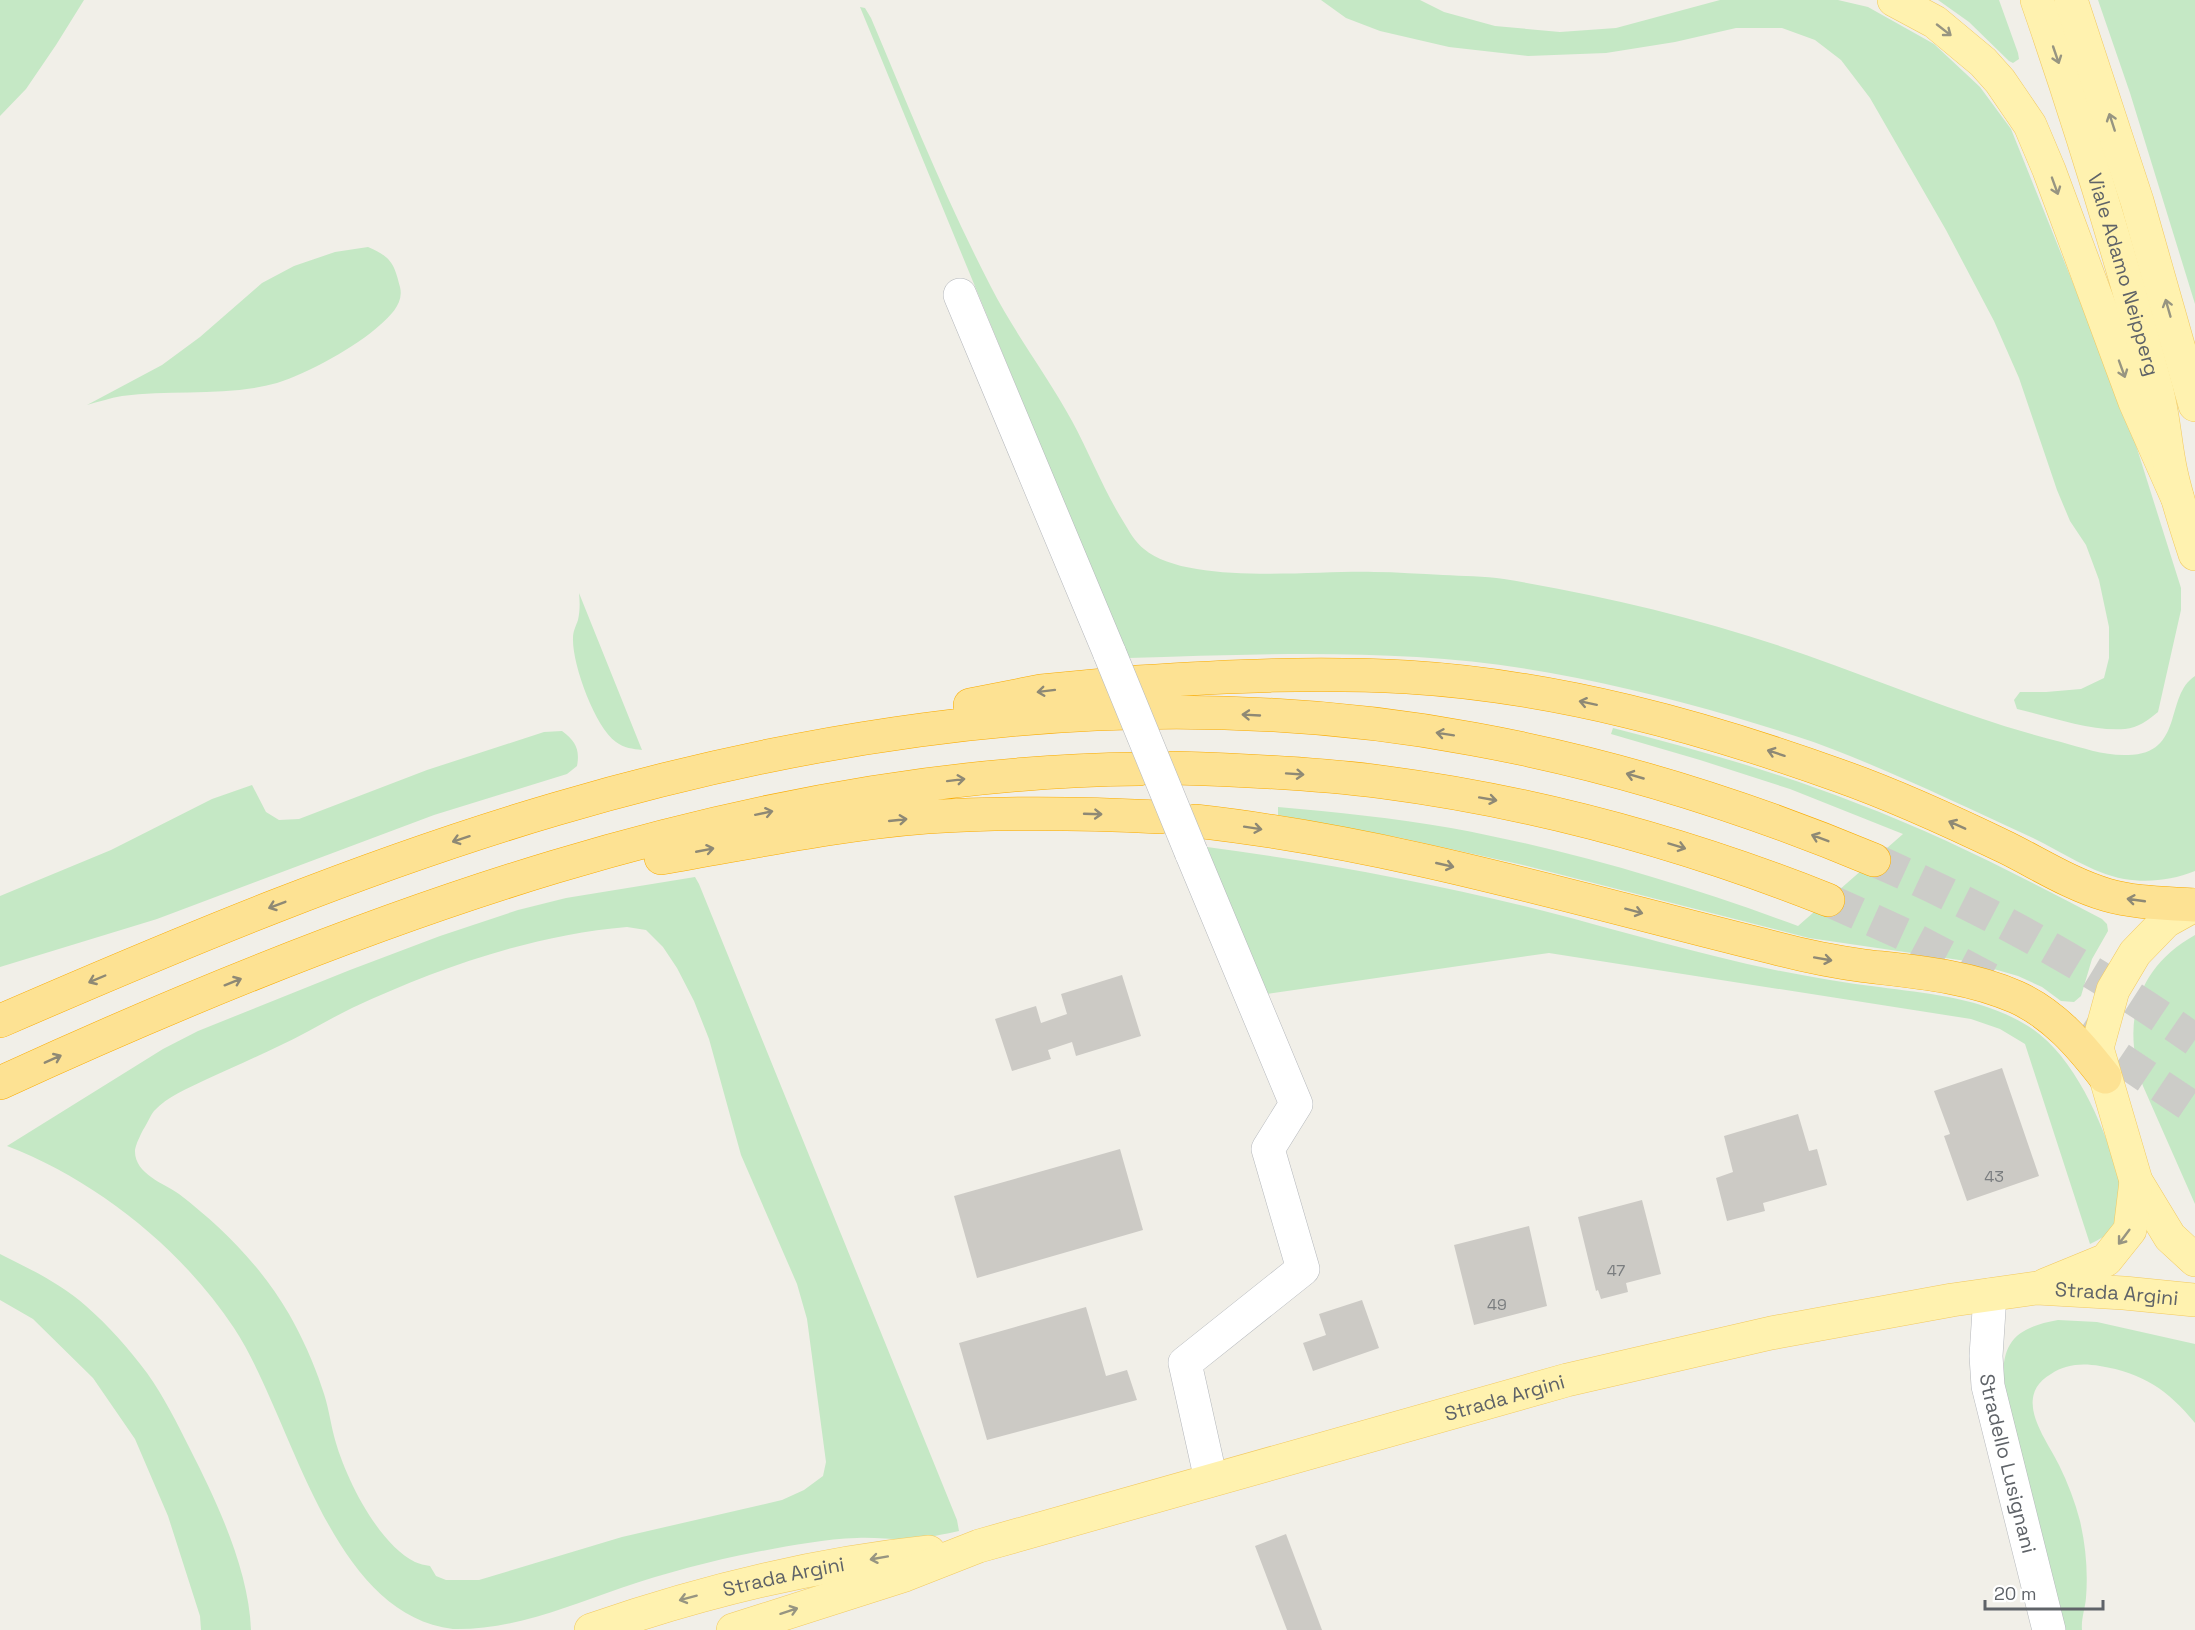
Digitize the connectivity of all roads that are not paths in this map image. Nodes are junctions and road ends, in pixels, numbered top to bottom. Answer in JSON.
{"nodes":[{"id":1,"x":1894,"y":0,"type":"edge"},
{"id":2,"x":2037,"y":0,"type":"edge"},
{"id":3,"x":2071,"y":0,"type":"edge"},
{"id":4,"x":960,"y":295,"type":"dead end"},
{"id":5,"x":2195,"y":405,"type":"edge"},
{"id":6,"x":2177,"y":497,"type":"junction"},
{"id":7,"x":2195,"y":555,"type":"edge"},
{"id":8,"x":1107,"y":670,"type":"junction"},
{"id":9,"x":1137,"y":682,"type":"dead end"},
{"id":10,"x":797,"y":750,"type":"junction"},
{"id":11,"x":1173,"y":768,"type":"dead end"},
{"id":12,"x":1139,"y":769,"type":"dead end"},
{"id":13,"x":1160,"y":818,"type":"dead end"},
{"id":14,"x":1193,"y":836,"type":"junction"},
{"id":15,"x":1874,"y":860,"type":"tunnel mouth"},
{"id":16,"x":1828,"y":900,"type":"tunnel mouth"},
{"id":17,"x":442,"y":904,"type":"junction"},
{"id":18,"x":2195,"y":905,"type":"edge"},
{"id":19,"x":0,"y":1021,"type":"edge"},
{"id":20,"x":2105,"y":1077,"type":"junction"},
{"id":21,"x":0,"y":1083,"type":"edge"},
{"id":22,"x":2136,"y":1181,"type":"junction"},
{"id":23,"x":2195,"y":1260,"type":"edge"},
{"id":24,"x":2037,"y":1288,"type":"junction"},
{"id":25,"x":1990,"y":1295,"type":"junction"},
{"id":26,"x":2195,"y":1300,"type":"edge"},
{"id":27,"x":1211,"y":1480,"type":"junction"},
{"id":28,"x":979,"y":1546,"type":"junction"},
{"id":29,"x":591,"y":1630,"type":"edge"},
{"id":30,"x":733,"y":1630,"type":"edge"},
{"id":31,"x":2049,"y":1630,"type":"edge"}],
"edges":[{"from":1,"to":6,"type":"main road","one_way":true},
{"from":2,"to":6,"type":"main road","name":"Viale Adamo Neipperg","one_way":true},
{"from":5,"to":3,"type":"main road","name":"Viale Adamo Neipperg","one_way":true},
{"from":4,"to":8,"type":"street"},
{"from":6,"to":7,"type":"main road","name":"Viale Adamo Neipperg"},
{"from":8,"to":10,"type":"highway","one_way":true},
{"from":8,"to":14,"type":"street","bridge":true},
{"from":18,"to":9,"type":"highway","one_way":true},
{"from":15,"to":10,"type":"highway","one_way":true},
{"from":10,"to":19,"type":"highway","one_way":true},
{"from":11,"to":16,"type":"highway","one_way":true},
{"from":17,"to":12,"type":"highway","one_way":true},
{"from":17,"to":13,"type":"highway","one_way":true},
{"from":14,"to":20,"type":"highway","one_way":true},
{"from":14,"to":27,"type":"street"},
{"from":21,"to":17,"type":"highway","one_way":true},
{"from":18,"to":20,"type":"main road","name":"Strada Argini"},
{"from":20,"to":22,"type":"main road","name":"Strada Argini"},
{"from":22,"to":23,"type":"main road","name":"Strada Argini"},
{"from":22,"to":24,"type":"main road","name":"Strada Argini","one_way":true},
{"from":24,"to":25,"type":"main road","name":"Strada Argini"},
{"from":24,"to":26,"type":"main road","name":"Strada Argini"},
{"from":25,"to":27,"type":"main road","name":"Strada Argini"},
{"from":25,"to":31,"type":"street","name":"Stradello Lusignani"},
{"from":27,"to":28,"type":"main road","name":"Strada Argini"},
{"from":28,"to":29,"type":"main road","name":"Strada Argini","one_way":true},
{"from":30,"to":28,"type":"main road","name":"Strada Argini","one_way":true}]}
